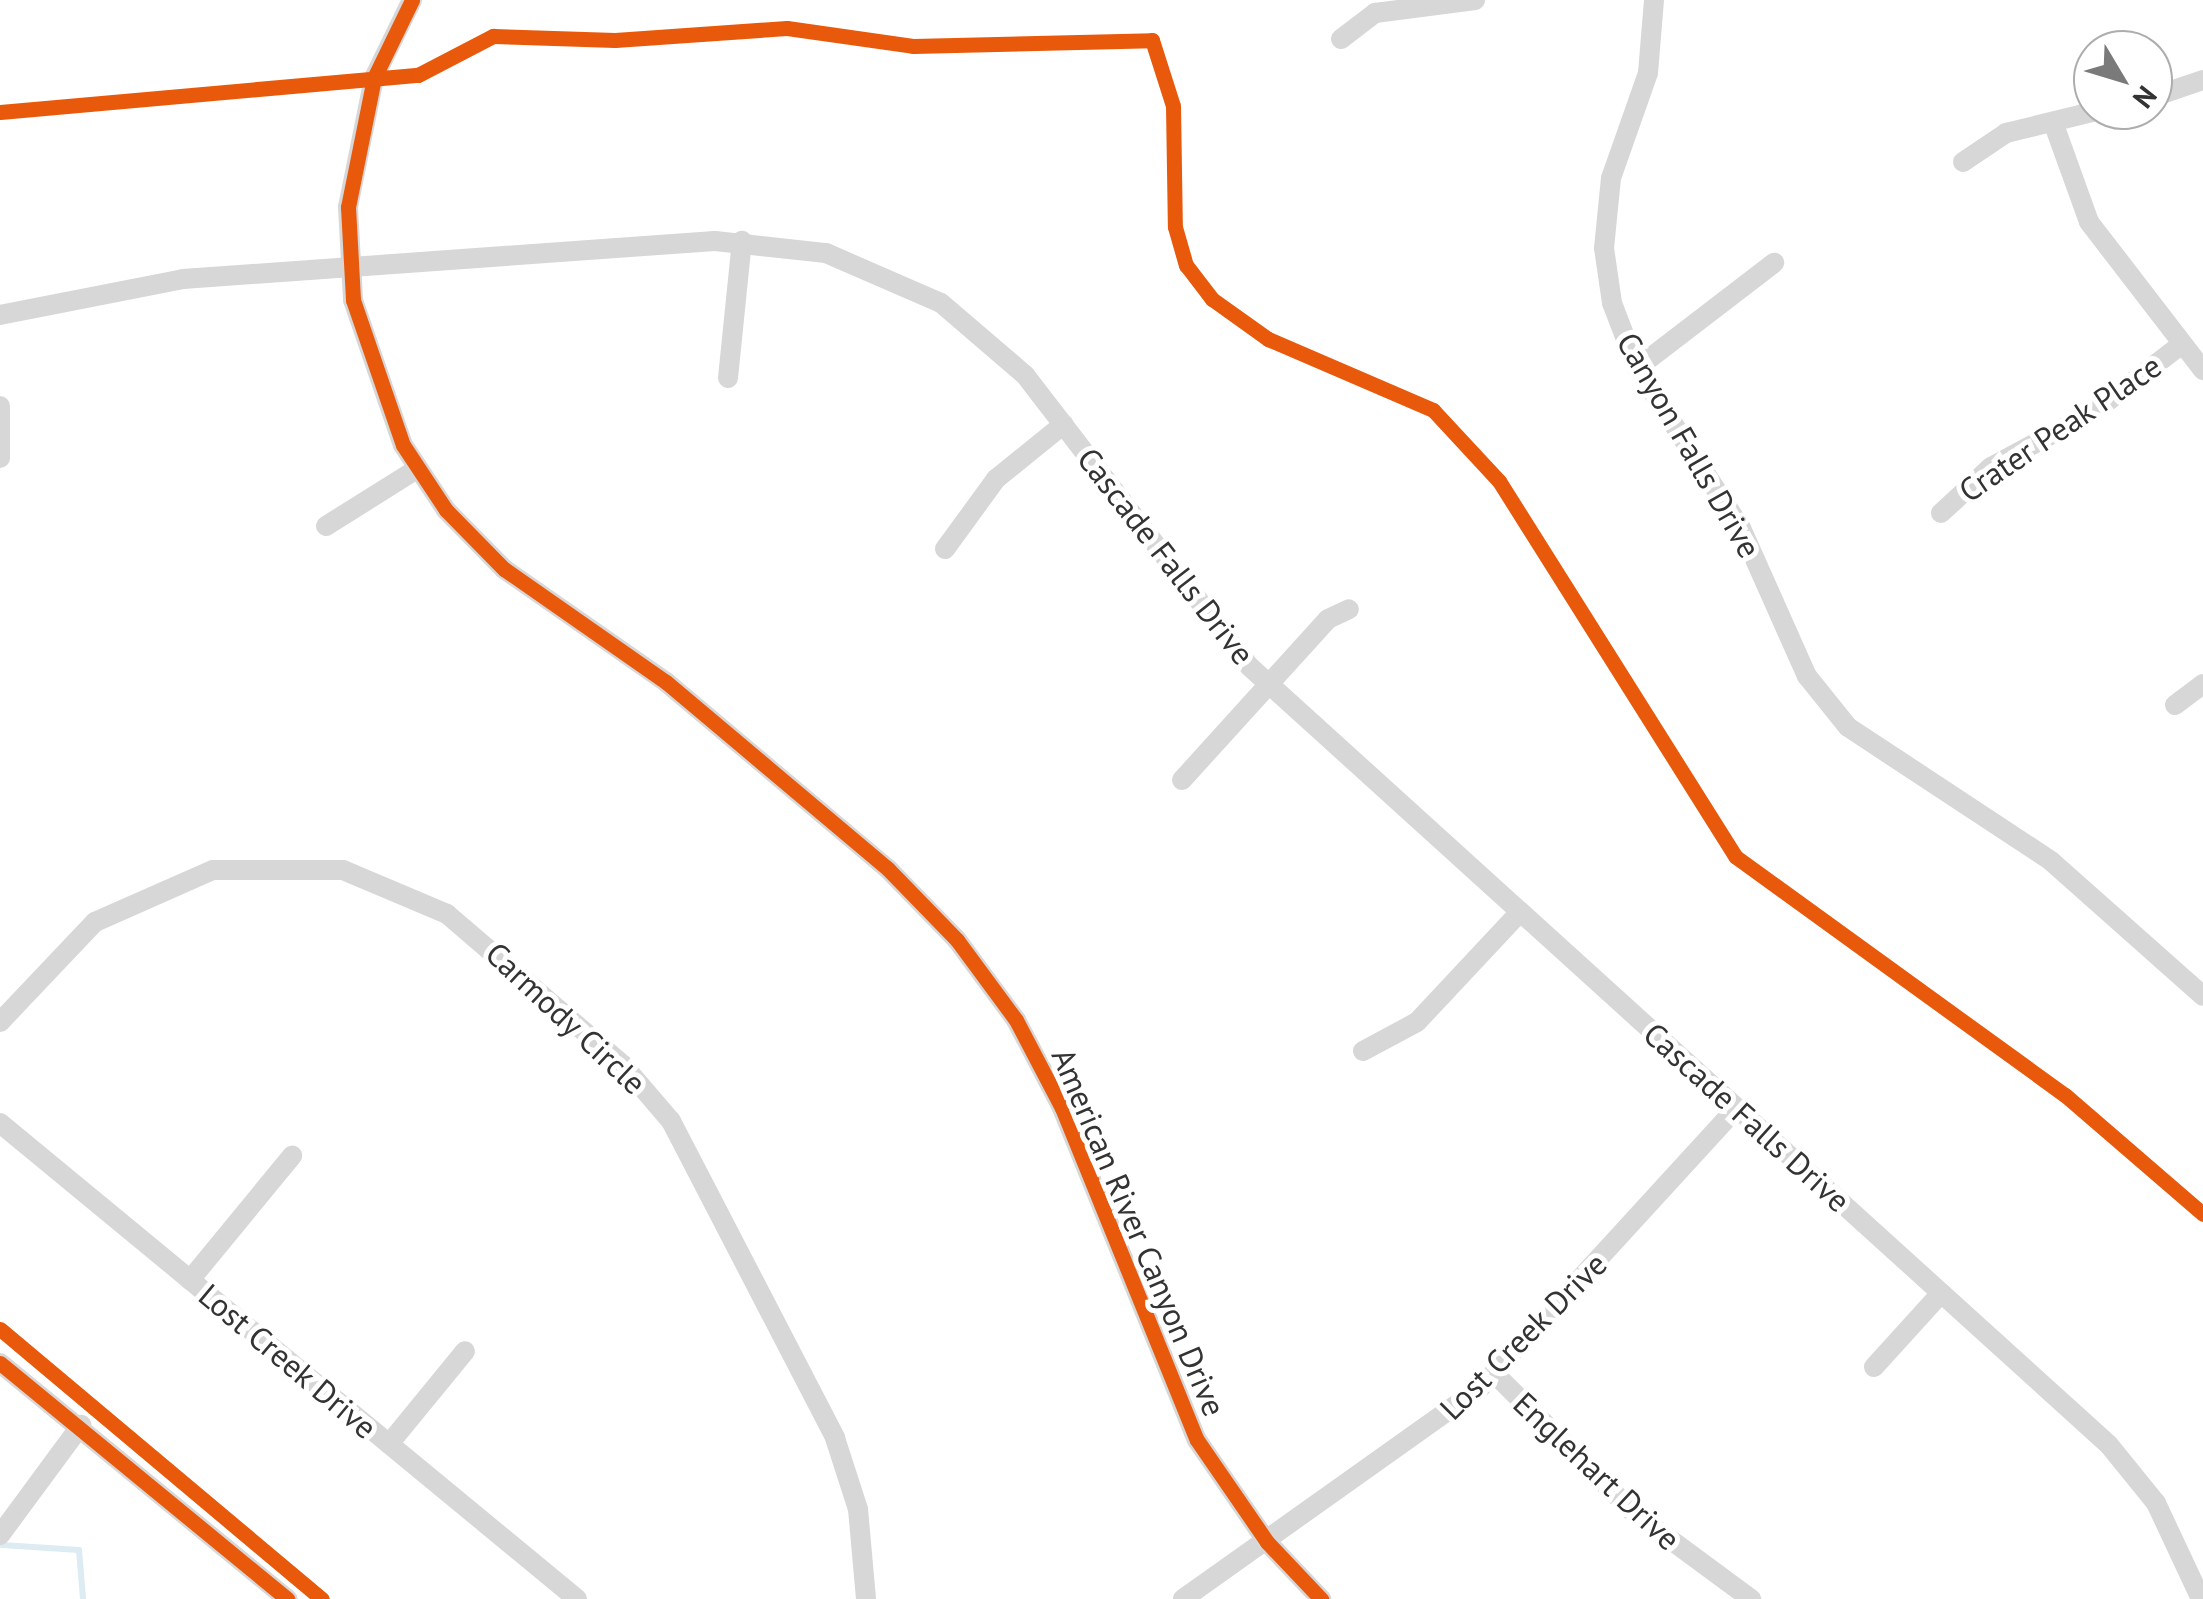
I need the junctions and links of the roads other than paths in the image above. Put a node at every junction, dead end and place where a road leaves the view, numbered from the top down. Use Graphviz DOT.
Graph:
graph roads {
  1 [pos="412,0"];
  2 [pos="1476,0"];
  3 [pos="1654,0"];
  4 [pos="1341,39"];
  5 [pos="2203,80"];
  6 [pos="2173,90"];
  7 [pos="2073,117"];
  8 [pos="2053,122"];
  9 [pos="1963,162"];
  10 [pos="742,241"];
  11 [pos="1774,263"];
  12 [pos="349,267"];
  13 [pos="0,314"];
  14 [pos="2182,344"];
  15 [pos="1637,368"];
  16 [pos="2203,370"];
  17 [pos="728,378"];
  18 [pos="0,406"];
  19 [pos="1064,424"];
  20 [pos="0,458"];
  21 [pos="416,469"];
  22 [pos="1942,513"];
  23 [pos="326,526"];
  24 [pos="945,549"];
  25 [pos="1349,609"];
  26 [pos="1269,684"];
  27 [pos="2203,684"];
  28 [pos="2175,705"];
  29 [pos="1182,780"];
  30 [pos="1520,912"];
  31 [pos="2203,996"];
  32 [pos="0,1022"];
  33 [pos="1364,1051"];
  34 [pos="1737,1108"];
  35 [pos="0,1123"];
  36 [pos="292,1156"];
  37 [pos="190,1280"];
  38 [pos="1941,1293"];
  39 [pos="465,1351"];
  40 [pos="0,1362"];
  41 [pos="1874,1368"];
  42 [pos="1494,1374"];
  43 [pos="81,1426"];
  44 [pos="388,1444"];
  45 [pos="0,1534"];
  46 [pos="1267,1542"];
  47 [pos="287,1599"];
  48 [pos="577,1599"];
  49 [pos="866,1599"];
  50 [pos="1183,1599"];
  51 [pos="1320,1599"];
  52 [pos="1751,1599"];
  53 [pos="2200,1599"];
  1 -- 12 [label="street, American River Canyon Drive"];
  2 -- 4 [label="street"];
  3 -- 15 [label="street, Canyon Falls Drive"];
  5 -- 6 [label="street"];
  7 -- 8 [label="street"];
  8 -- 9 [label="street"];
  8 -- 14 [label="street"];
  10 -- 12 [label="street, Cascade Falls Drive"];
  10 -- 17 [label="street"];
  10 -- 19 [label="street, Cascade Falls Drive"];
  11 -- 15 [label="street"];
  12 -- 13 [label="street, Cascade Falls Drive"];
  12 -- 21 [label="street, American River Canyon Drive"];
  14 -- 16 [label="street"];
  14 -- 22 [label="street, Crater Peak Place"];
  15 -- 31 [label="street, Canyon Falls Drive"];
  18 -- 20 [label="street"];
  19 -- 24 [label="street"];
  19 -- 26 [label="street, Cascade Falls Drive"];
  21 -- 23 [label="street"];
  21 -- 46 [label="street, American River Canyon Drive"];
  25 -- 26 [label="street"];
  26 -- 29 [label="street"];
  26 -- 30 [label="street, Cascade Falls Drive"];
  27 -- 28 [label="street"];
  30 -- 33 [label="street"];
  30 -- 34 [label="street, Cascade Falls Drive"];
  32 -- 49 [label="street, Carmody Circle"];
  34 -- 38 [label="street, Cascade Falls Drive"];
  34 -- 42 [label="street, Lost Creek Drive"];
  35 -- 37 [label="street, Lost Creek Drive"];
  36 -- 37 [label="street"];
  37 -- 44 [label="street, Lost Creek Drive"];
  38 -- 41 [label="street"];
  38 -- 53 [label="street, Cascade Falls Drive"];
  39 -- 44 [label="street"];
  40 -- 43 [label="street"];
  42 -- 46 [label="street, Lost Creek Drive"];
  42 -- 52 [label="street, Englehart Drive"];
  43 -- 45 [label="street"];
  43 -- 47 [label="street"];
  44 -- 48 [label="street, Lost Creek Drive"];
  46 -- 50 [label="street, Lost Creek Drive"];
  46 -- 51 [label="street, American River Canyon Drive"];
}
